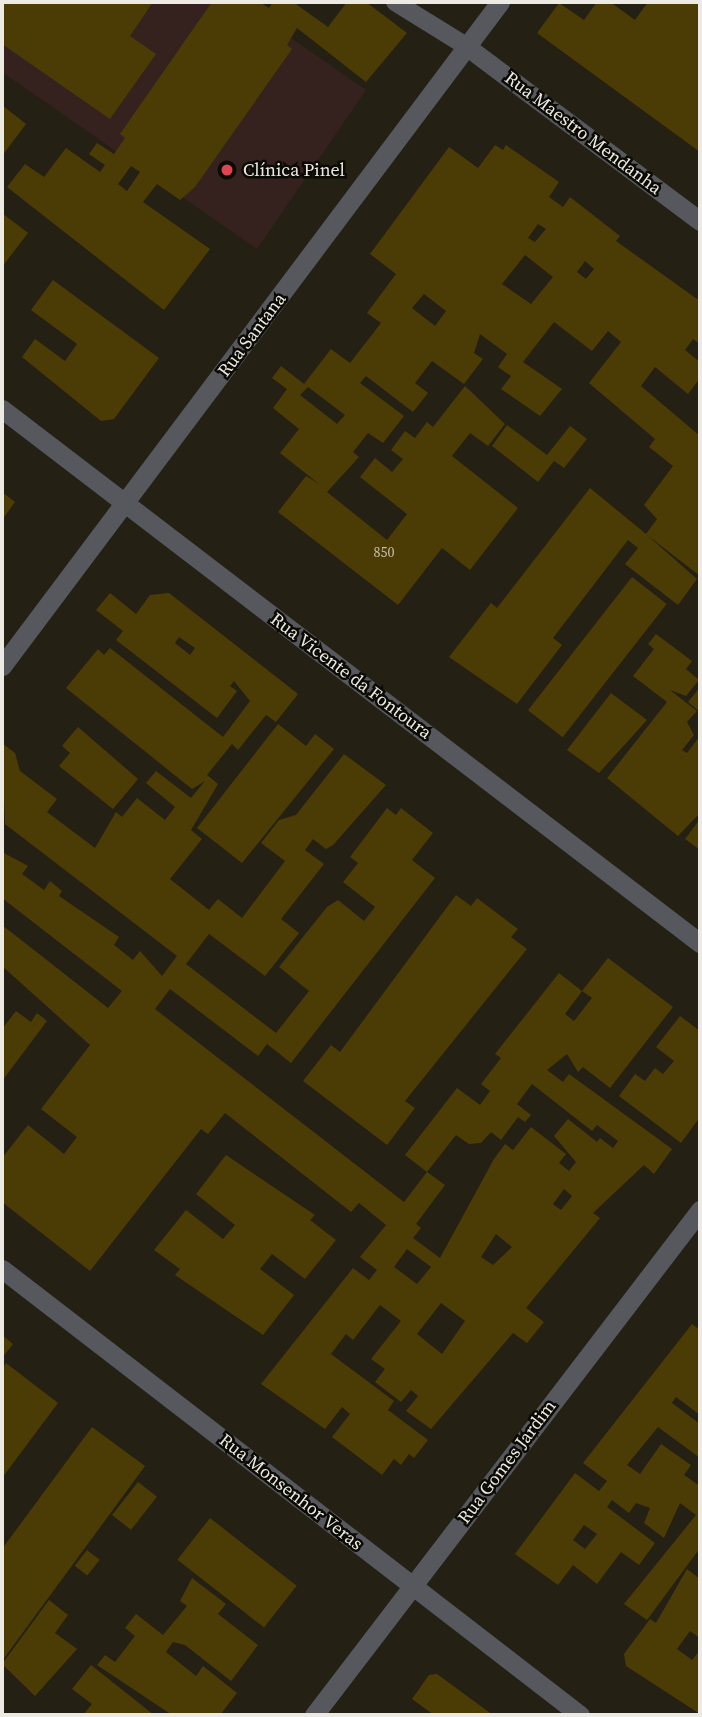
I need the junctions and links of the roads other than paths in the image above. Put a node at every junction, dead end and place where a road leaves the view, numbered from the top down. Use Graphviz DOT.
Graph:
graph roads {
  1 [pos="395,2"];
  2 [pos="500,2"];
  3 [pos="466,46"];
  4 [pos="700,221"];
  5 [pos="2,409"];
  6 [pos="126,503"];
  7 [pos="2,666"];
  8 [pos="700,943"];
  9 [pos="700,1210"];
  10 [pos="2,1269"];
  11 [pos="412,1586"];
  12 [pos="314,1715"];
  13 [pos="580,1715"];
  1 -- 3 [label="lane"];
  2 -- 3 [label="street, Rua Santana"];
  3 -- 4 [label="street, Rua Maestro Mendanha"];
  3 -- 6 [label="street, Rua Santana"];
  5 -- 6 [label="street, Rua Vicente da Fontoura"];
  6 -- 7 [label="street, Rua Santana"];
  6 -- 8 [label="street, Rua Vicente da Fontoura"];
  9 -- 11 [label="street, Rua Gomes Jardim"];
  10 -- 11 [label="street, Rua Monsenhor Veras"];
  11 -- 12 [label="street, Rua Gomes Jardim"];
  11 -- 13 [label="street, Rua Monsenhor Veras"];
}
